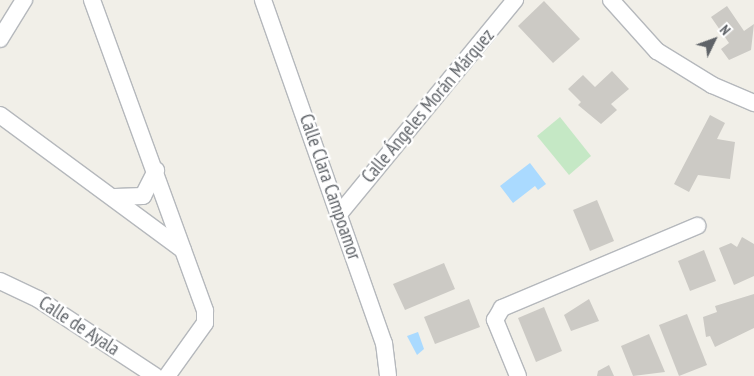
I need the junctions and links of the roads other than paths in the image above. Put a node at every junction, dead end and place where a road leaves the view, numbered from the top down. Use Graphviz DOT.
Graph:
graph roads {
  1 [pos="24,0"];
  2 [pos="92,0"];
  3 [pos="264,0"];
  4 [pos="515,0"];
  5 [pos="611,0"];
  6 [pos="0,38"];
  7 [pos="754,104"];
  8 [pos="0,115"];
  9 [pos="156,170"];
  10 [pos="115,197"];
  11 [pos="340,213"];
  12 [pos="697,226"];
  13 [pos="183,250"];
  14 [pos="0,281"];
  15 [pos="155,376"];
  16 [pos="166,376"];
  17 [pos="388,376"];
  18 [pos="518,376"];
  1 -- 6 [label="street"];
  2 -- 9 [label="street"];
  3 -- 11 [label="street, Calle Clara Campoamor"];
  4 -- 11 [label="street, Calle Ángeles Morán Márquez"];
  5 -- 7 [label="street"];
  8 -- 10 [label="street"];
  9 -- 10 [label="street"];
  9 -- 13 [label="street"];
  10 -- 13 [label="street"];
  11 -- 17 [label="street, Calle Clara Campoamor"];
  12 -- 18 [label="street"];
  13 -- 16 [label="street"];
  14 -- 15 [label="street, Calle de Ayala"];
}
